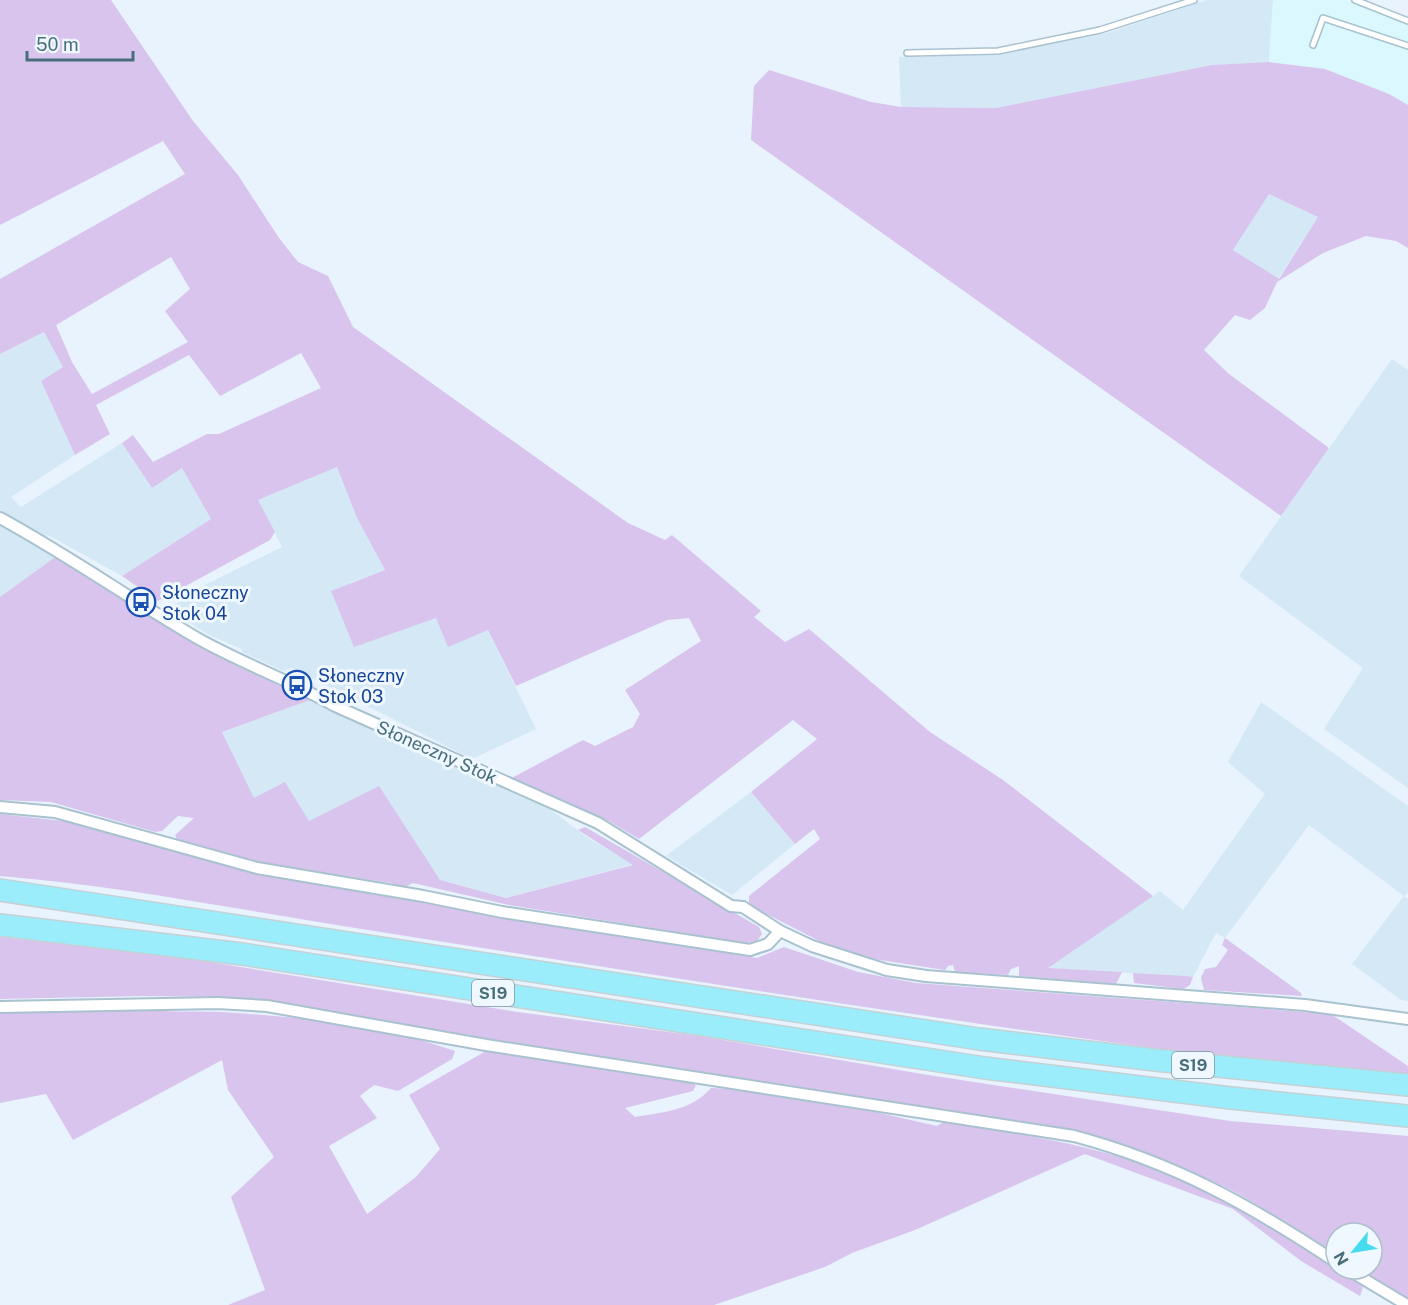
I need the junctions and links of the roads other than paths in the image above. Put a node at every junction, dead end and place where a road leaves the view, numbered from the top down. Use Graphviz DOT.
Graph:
graph roads {
  1 [pos="1194,0"];
  2 [pos="1355,0"];
  3 [pos="1408,21"];
  4 [pos="1313,45"];
  5 [pos="1408,46"];
  6 [pos="907,53"];
  7 [pos="0,518"];
  8 [pos="0,807"];
  9 [pos="0,890"];
  10 [pos="0,925"];
  11 [pos="780,931"];
  12 [pos="0,1007"];
  13 [pos="1408,1019"];
  14 [pos="1408,1085"];
  15 [pos="1408,1116"];
  16 [pos="1324,1254"];
  17 [pos="1367,1281"];
  18 [pos="1407,1305"];
  1 -- 6 [label="lane"];
  2 -- 3 [label="lane"];
  4 -- 5 [label="lane"];
  7 -- 11 [label="street, Słoneczny Stok"];
  8 -- 11 [label="street"];
  9 -- 14 [label="highway, S19"];
  10 -- 15 [label="highway, S19"];
  11 -- 13 [label="street, Słoneczny Stok"];
  12 -- 16 [label="street"];
  17 -- 18 [label="street"];
}
